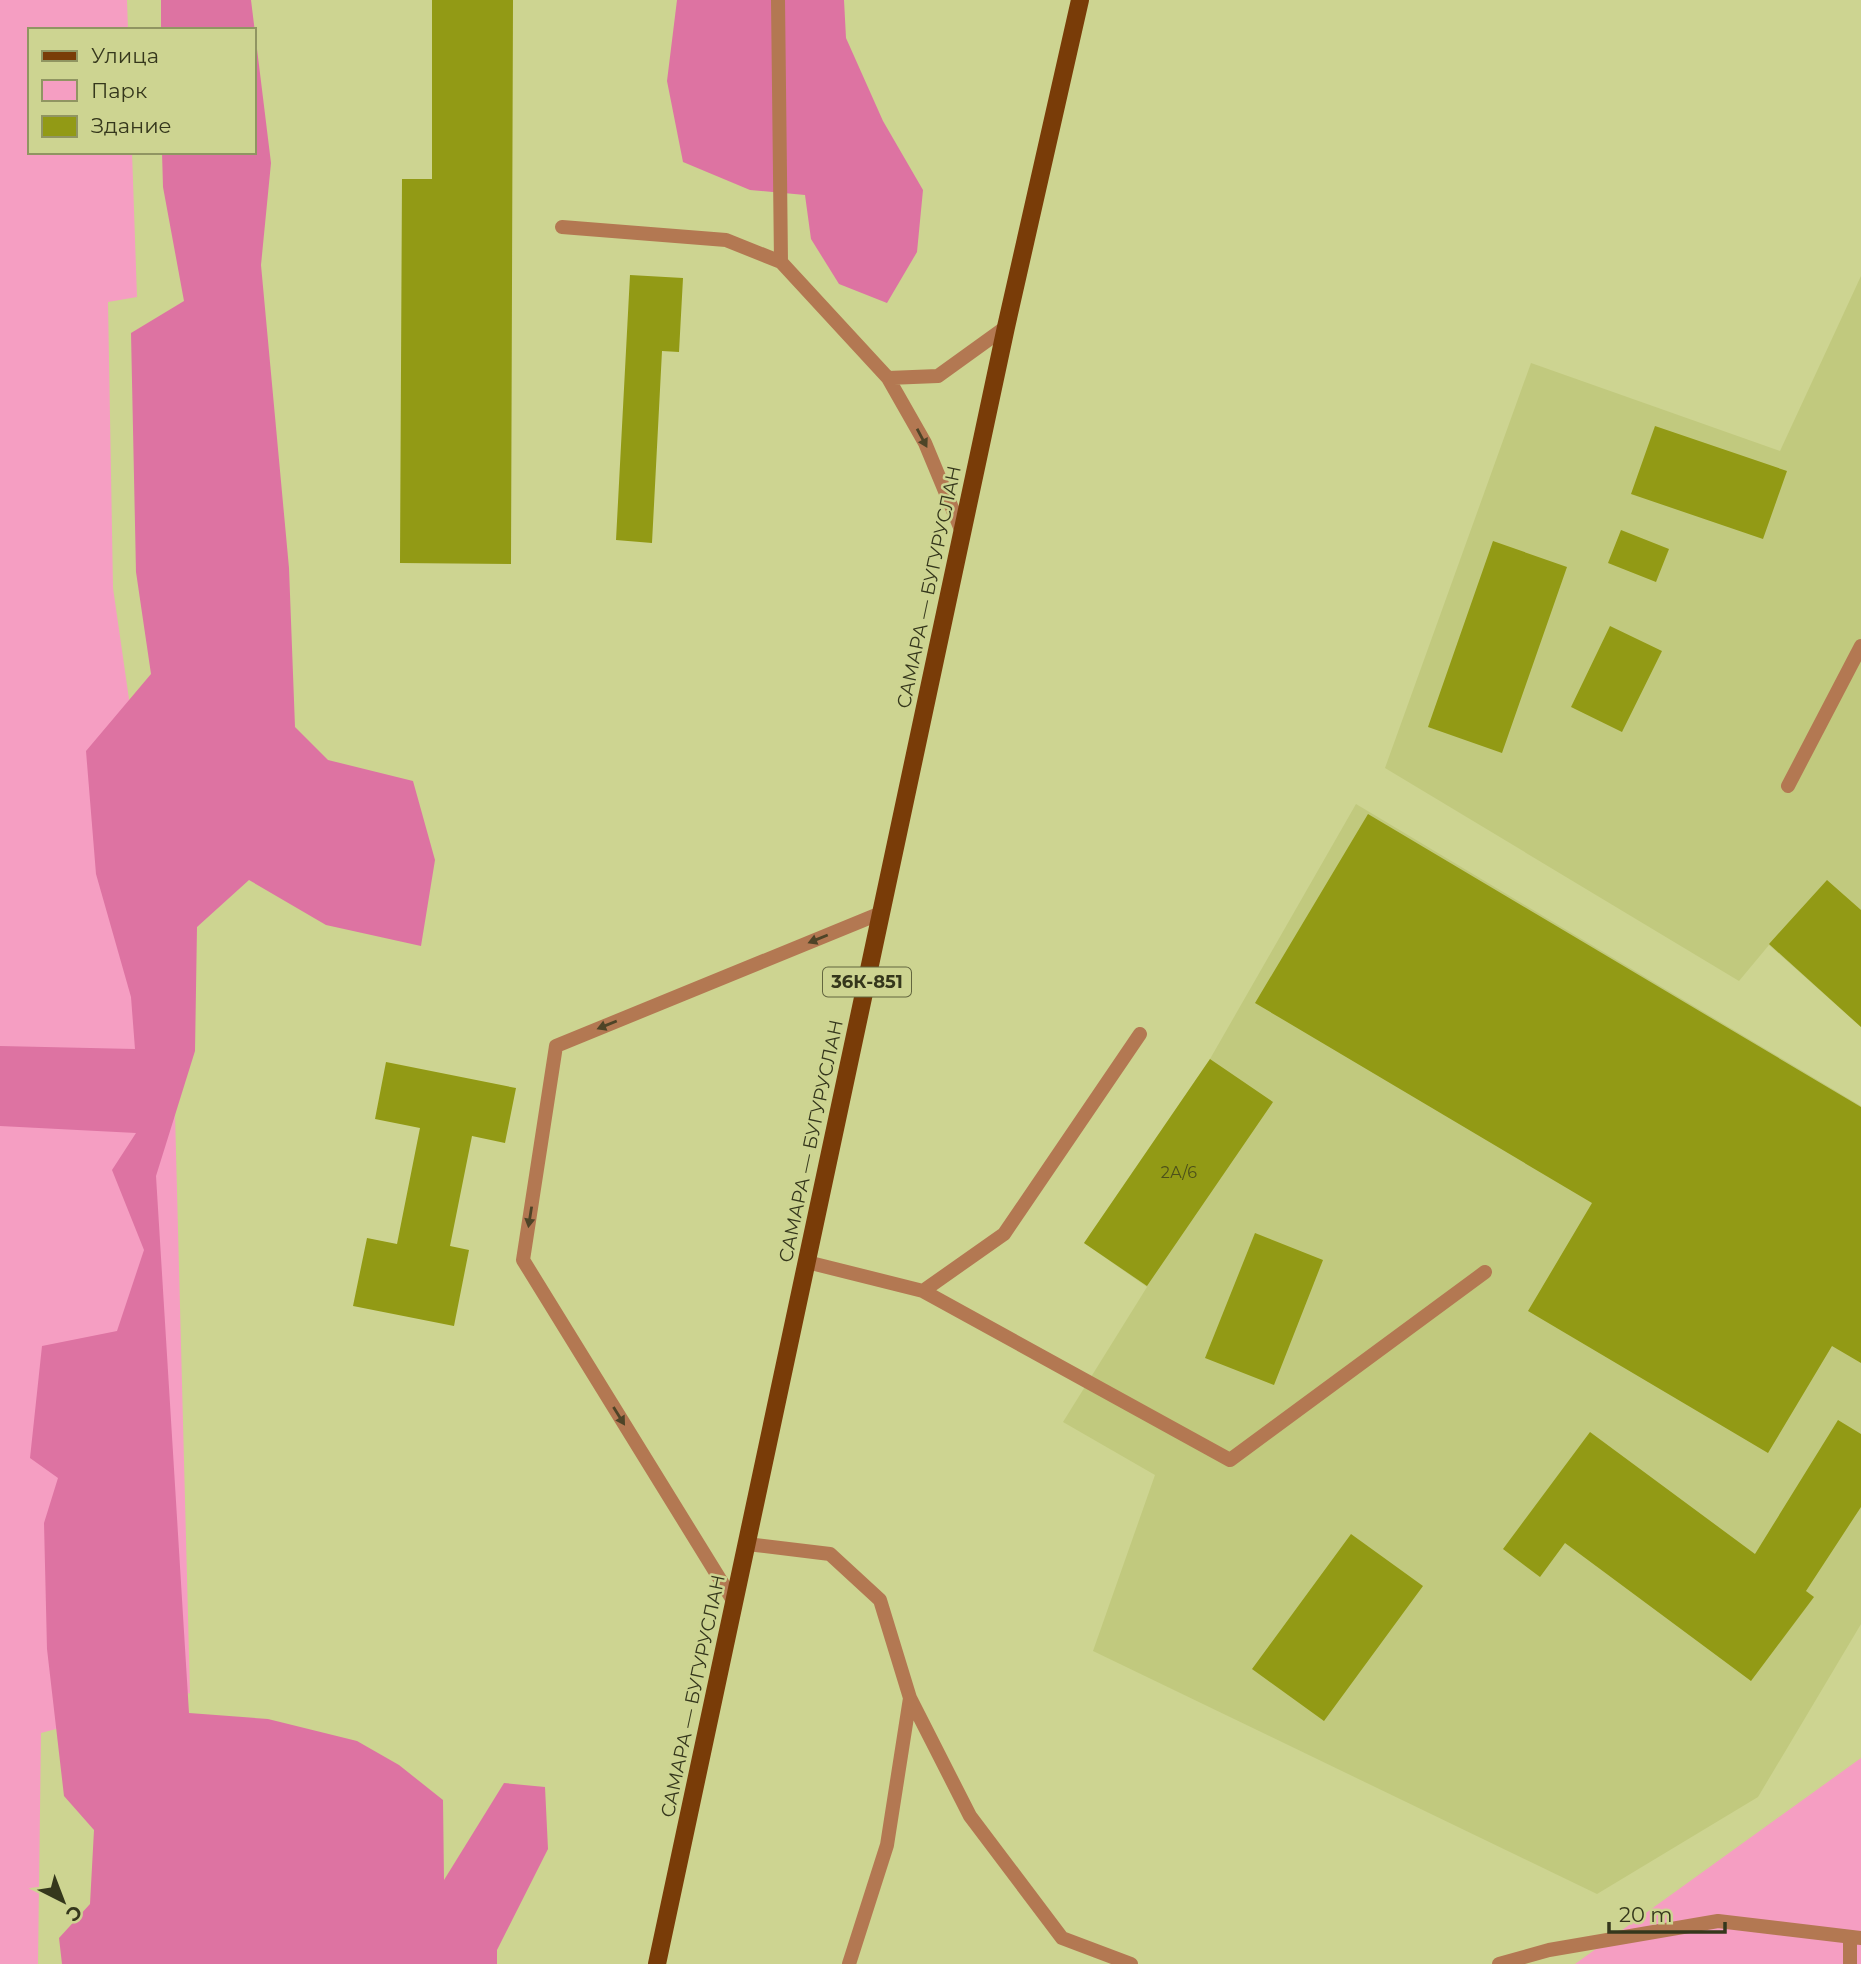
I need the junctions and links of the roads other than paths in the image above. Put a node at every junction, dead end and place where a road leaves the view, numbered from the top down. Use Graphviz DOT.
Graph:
graph roads {
  1 [pos="778,0"];
  2 [pos="1080,0"];
  3 [pos="562,227"];
  4 [pos="781,262"];
  5 [pos="1006,327"];
  6 [pos="888,378"];
  7 [pos="962,532"];
  8 [pos="1861,646"];
  9 [pos="1788,786"];
  10 [pos="881,913"];
  11 [pos="1140,1034"];
  12 [pos="807,1262"];
  13 [pos="1485,1272"];
  14 [pos="923,1291"];
  15 [pos="747,1544"];
  16 [pos="734,1602"];
  17 [pos="910,1698"];
  18 [pos="1856,1937"];
  19 [pos="657,1964"];
  20 [pos="849,1964"];
  21 [pos="1130,1964"];
  22 [pos="1499,1964"];
  23 [pos="1850,1964"];
  1 -- 4 [label="lane"];
  2 -- 5 [label="main road, САМАРА — БУГУРУСЛАН / 36К-851"];
  3 -- 4 [label="lane"];
  4 -- 6 [label="lane"];
  5 -- 6 [label="lane"];
  5 -- 7 [label="main road, САМАРА — БУГУРУСЛАН / 36К-851"];
  6 -- 7 [label="lane, one-way"];
  7 -- 10 [label="main road, САМАРА — БУГУРУСЛАН / 36К-851"];
  8 -- 9 [label="lane"];
  10 -- 12 [label="main road, САМАРА — БУГУРУСЛАН / 36К-851"];
  10 -- 16 [label="lane, one-way"];
  11 -- 14 [label="lane"];
  12 -- 14 [label="lane"];
  12 -- 15 [label="main road, САМАРА — БУГУРУСЛАН / 36К-851"];
  13 -- 14 [label="lane"];
  15 -- 16 [label="main road, САМАРА — БУГУРУСЛАН / 36К-851"];
  15 -- 17 [label="lane"];
  16 -- 19 [label="main road, САМАРА — БУГУРУСЛАН / 36К-851"];
  17 -- 20 [label="lane"];
  17 -- 21 [label="lane"];
  18 -- 22 [label="lane"];
  18 -- 23 [label="lane"];
}
